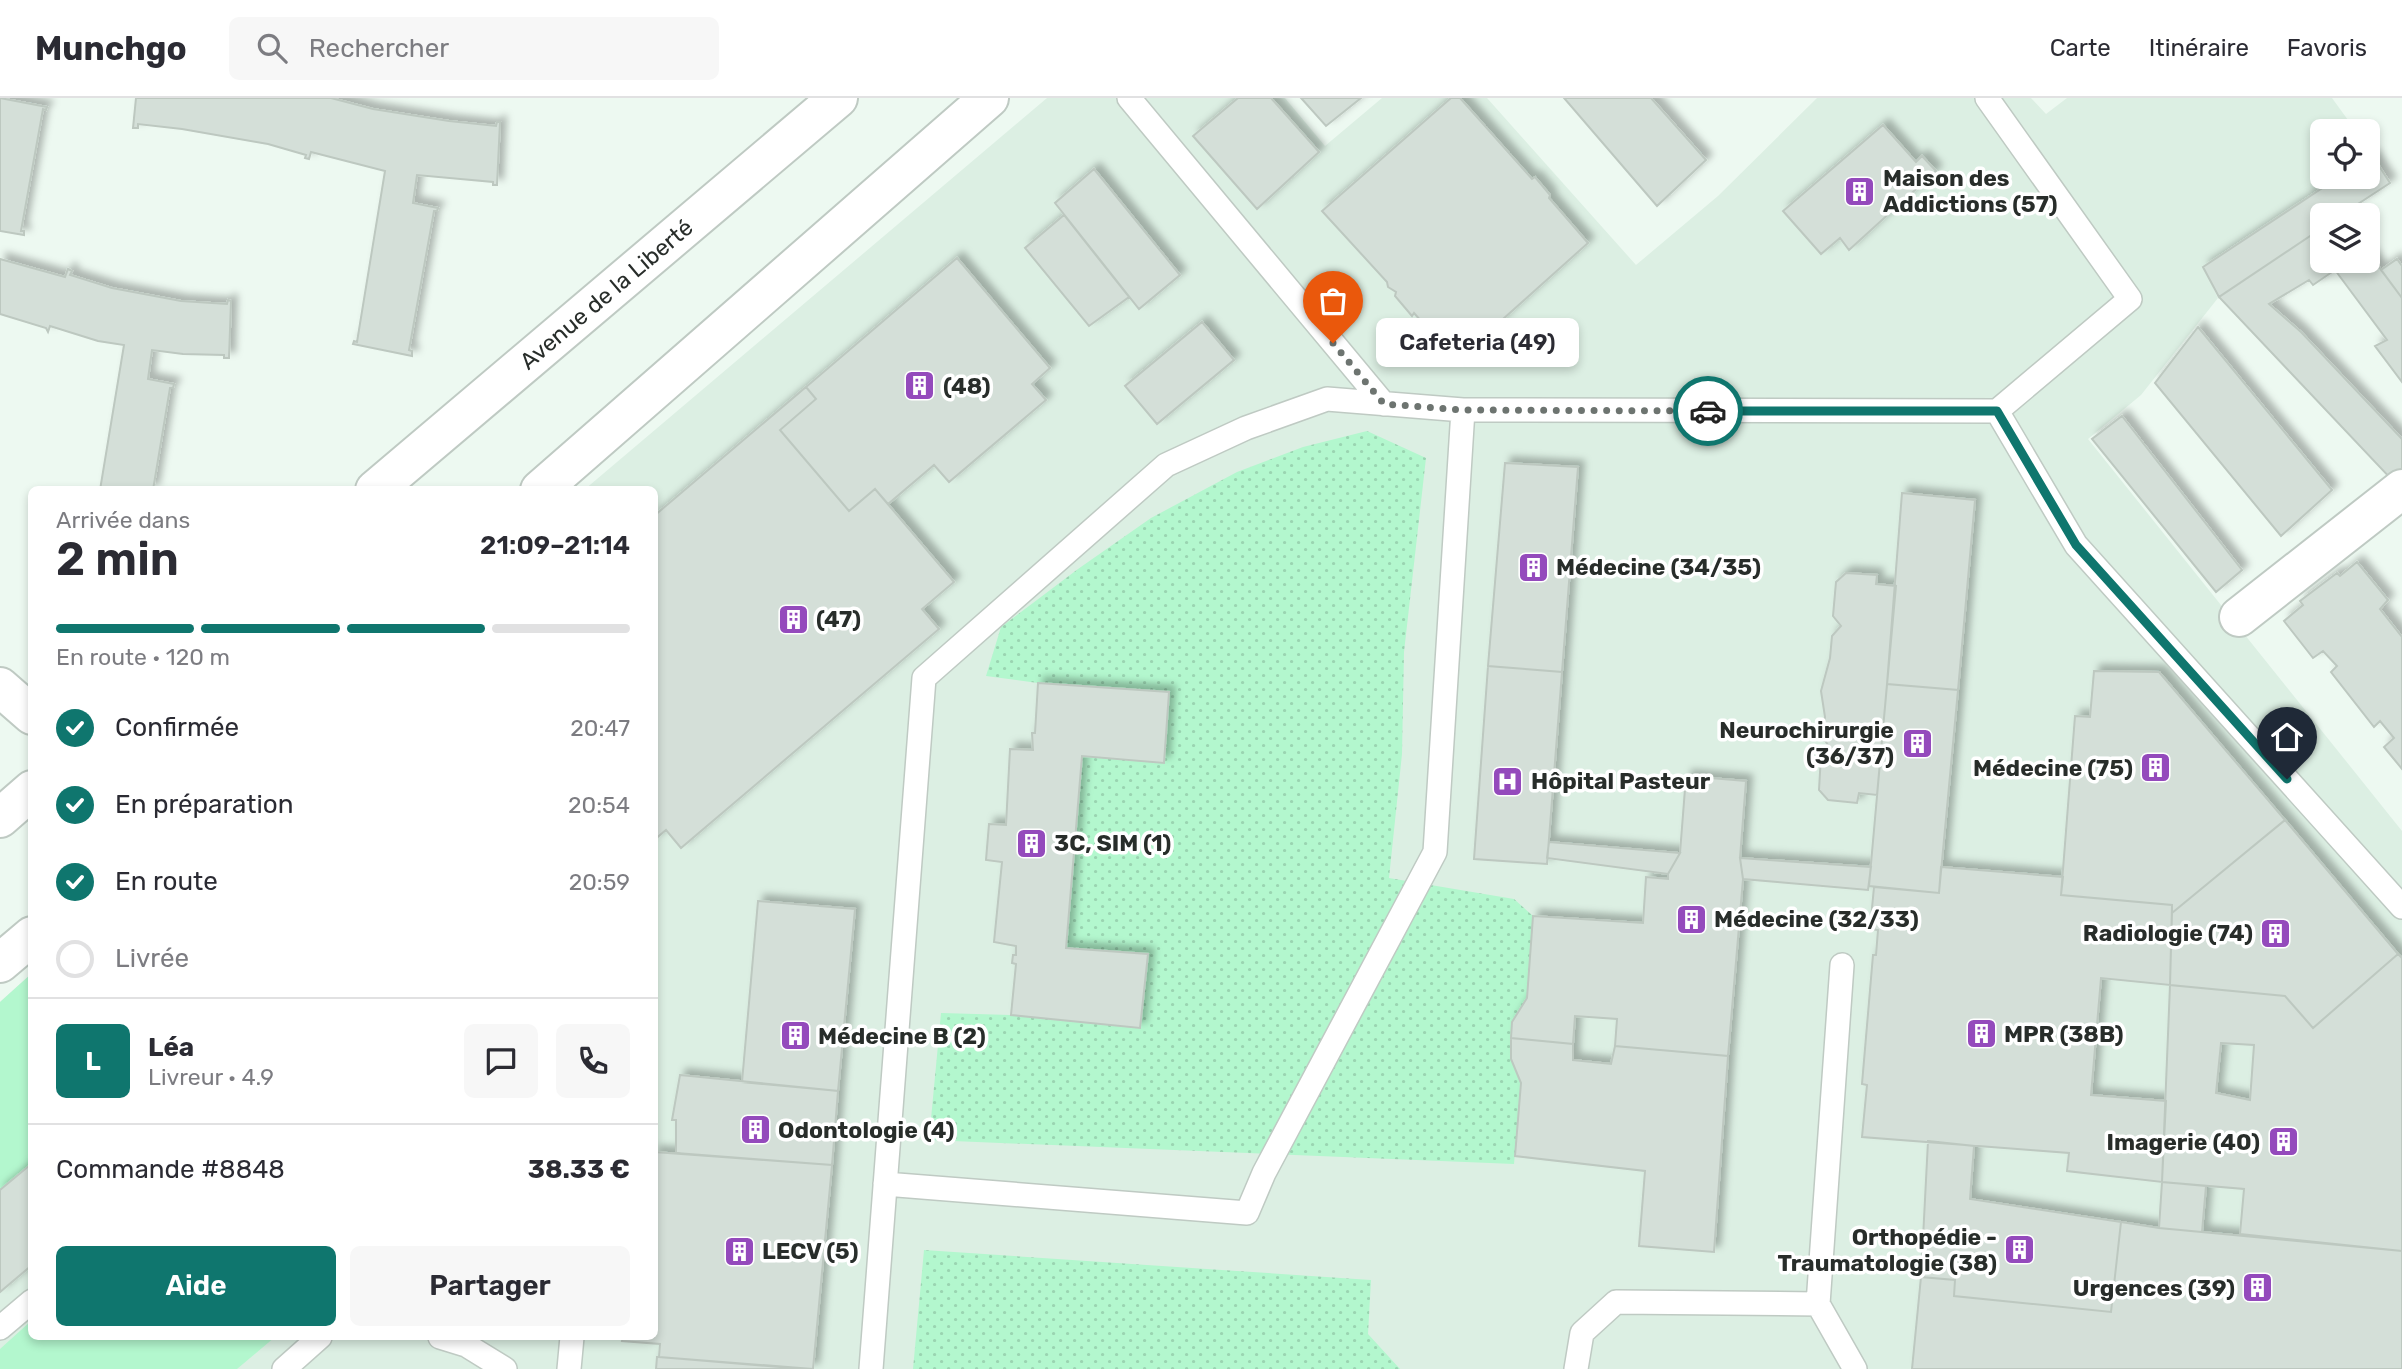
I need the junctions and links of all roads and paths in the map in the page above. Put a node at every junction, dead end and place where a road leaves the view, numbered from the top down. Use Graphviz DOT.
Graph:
graph roads {
  1 [pos="838,98"];
  2 [pos="989,98"];
  3 [pos="1129,98"];
  4 [pos="1987,98"];
  5 [pos="1384,404"];
  6 [pos="1463,410"];
  7 [pos="1997,411"];
  8 [pos="380,486"];
  9 [pos="545,486"];
  10 [pos="2402,489"];
  11 [pos="2239,617"];
  12 [pos="0,687"];
  13 [pos="28,712"];
  14 [pos="28,794"];
  15 [pos="0,818"];
  16 [pos="2402,907"];
  17 [pos="28,939"];
  18 [pos="0,963"];
  19 [pos="1842,965"];
  20 [pos="885,1184"];
  21 [pos="28,1304"];
  22 [pos="1818,1304"];
  23 [pos="0,1328"];
  24 [pos="317,1340"];
  25 [pos="450,1340"];
  26 [pos="572,1340"];
  27 [pos="284,1369"];
  28 [pos="505,1369"];
  29 [pos="569,1369"];
  30 [pos="871,1369"];
  31 [pos="1576,1369"];
  32 [pos="1854,1369"];
  1 -- 8 [label="main road, Avenue de la Liberté"];
  2 -- 9 [label="main road"];
  3 -- 5 [label="lane"];
  4 -- 7 [label="lane"];
  5 -- 6 [label="lane"];
  5 -- 20 [label="lane"];
  6 -- 7 [label="lane"];
  6 -- 20 [label="lane"];
  7 -- 16 [label="lane"];
  10 -- 11 [label="main road"];
  12 -- 13 [label="main road"];
  14 -- 15 [label="main road"];
  17 -- 18 [label="main road"];
  19 -- 22 [label="lane"];
  20 -- 30 [label="lane"];
  21 -- 23 [label="lane"];
  22 -- 31 [label="lane"];
  22 -- 32 [label="lane"];
  24 -- 27 [label="lane"];
  25 -- 28 [label="lane"];
  26 -- 29 [label="lane"];
}
